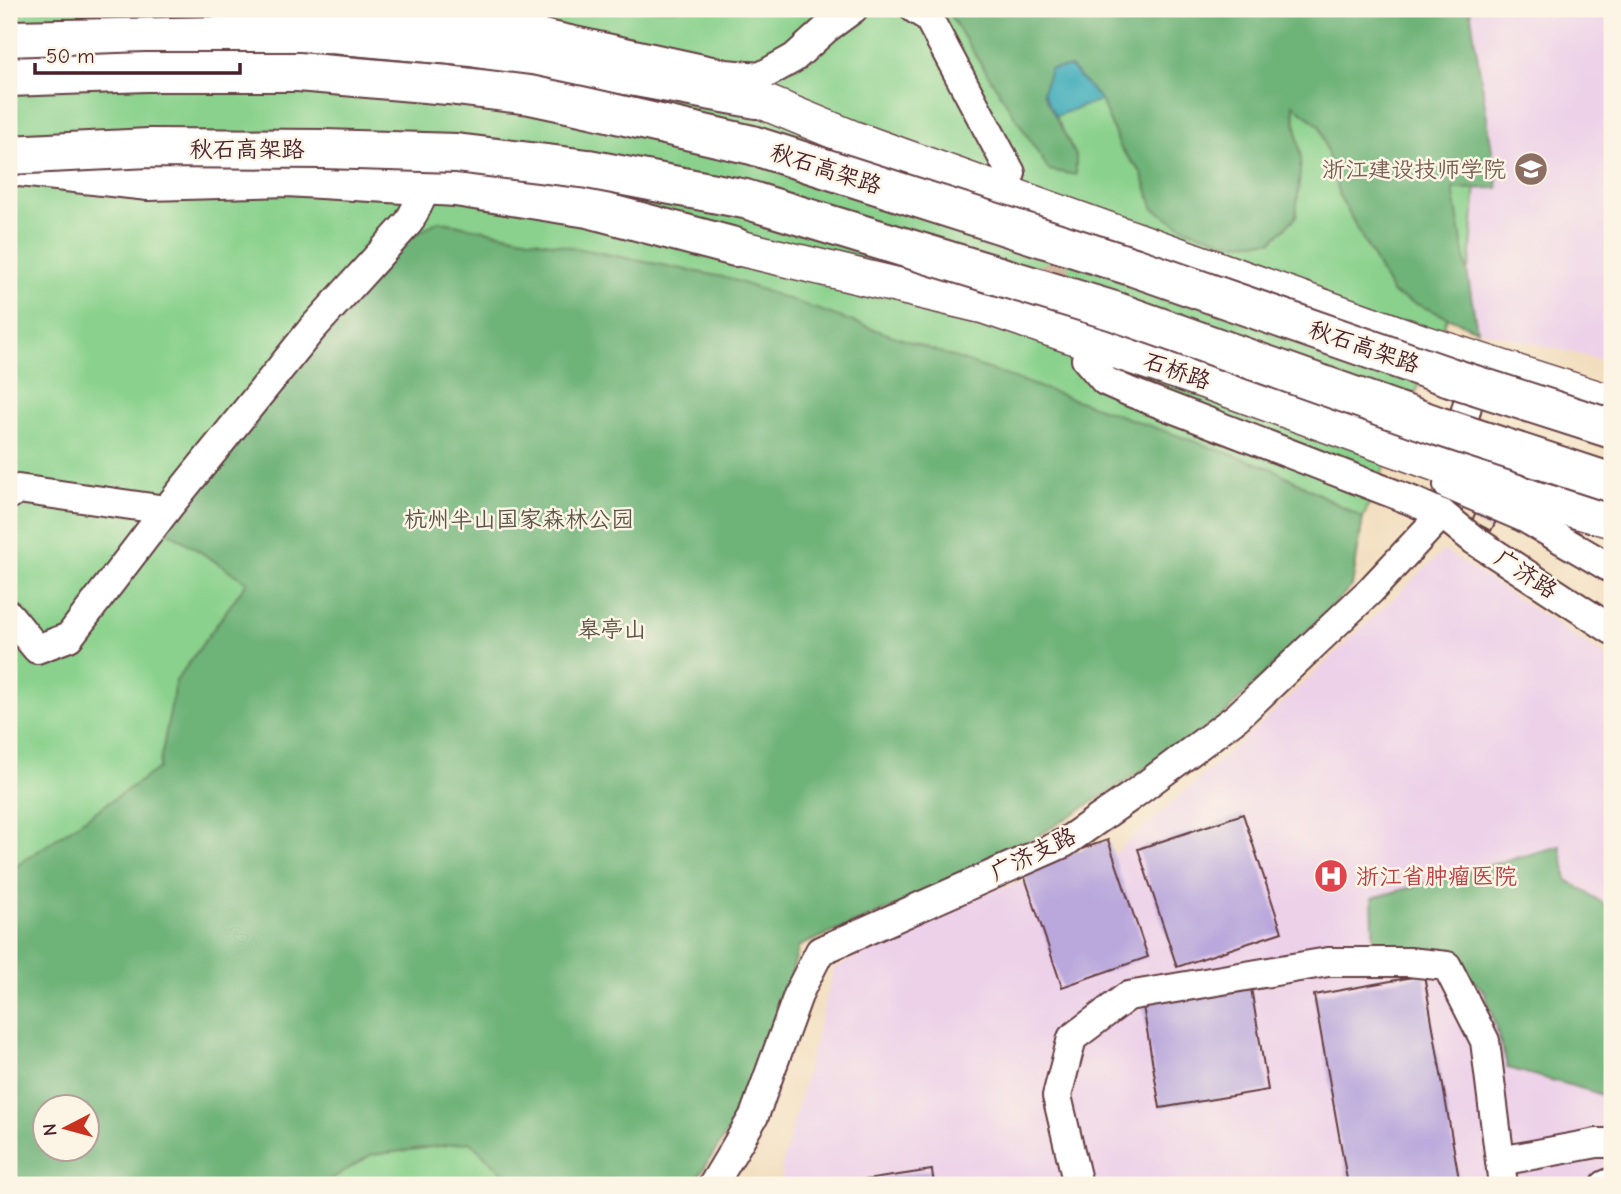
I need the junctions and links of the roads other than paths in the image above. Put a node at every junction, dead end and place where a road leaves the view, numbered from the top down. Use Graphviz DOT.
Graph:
graph roads {
  1 [pos="283,9"];
  2 [pos="853,9"];
  3 [pos="915,9"];
  4 [pos="9,40"];
  5 [pos="9,78"];
  6 [pos="757,99"];
  7 [pos="9,155"];
  8 [pos="9,166"];
  9 [pos="1011,173"];
  10 [pos="429,185"];
  11 [pos="735,247"];
  12 [pos="1086,359"];
  13 [pos="1478,361"];
  14 [pos="1612,403"];
  15 [pos="1612,429"];
  16 [pos="1450,477"];
  17 [pos="1612,483"];
  18 [pos="9,495"];
  19 [pos="166,510"];
  20 [pos="1442,514"];
  21 [pos="1612,520"];
  22 [pos="1612,569"];
  23 [pos="9,615"];
  24 [pos="1612,630"];
  25 [pos="1612,1143"];
  26 [pos="1502,1173"];
  27 [pos="720,1181"];
  28 [pos="1612,1182"];
  29 [pos="1078,1185"];
  30 [pos="1605,1185"];
  1 -- 2 [label="street"];
  3 -- 9 [label="street"];
  4 -- 6 [label="highway"];
  5 -- 15 [label="highway, 秋石高架路, bridge"];
  6 -- 13 [label="main road"];
  7 -- 17 [label="highway, 秋石高架路, bridge"];
  8 -- 10 [label="highway"];
  10 -- 11 [label="highway"];
  10 -- 19 [label="street"];
  11 -- 16 [label="main road, 石桥路"];
  12 -- 20 [label="street, 广济路"];
  13 -- 14 [label="main road"];
  13 -- 16 [label="street"];
  16 -- 20 [label="street"];
  16 -- 21 [label="main road, 石桥路"];
  16 -- 22 [label="street"];
  18 -- 19 [label="street"];
  19 -- 23 [label="street"];
  20 -- 24 [label="street, 广济路"];
  20 -- 27 [label="street, 广济支路"];
  25 -- 26 [label="street"];
  26 -- 29 [label="street"];
  28 -- 30 [label="street"];
}
